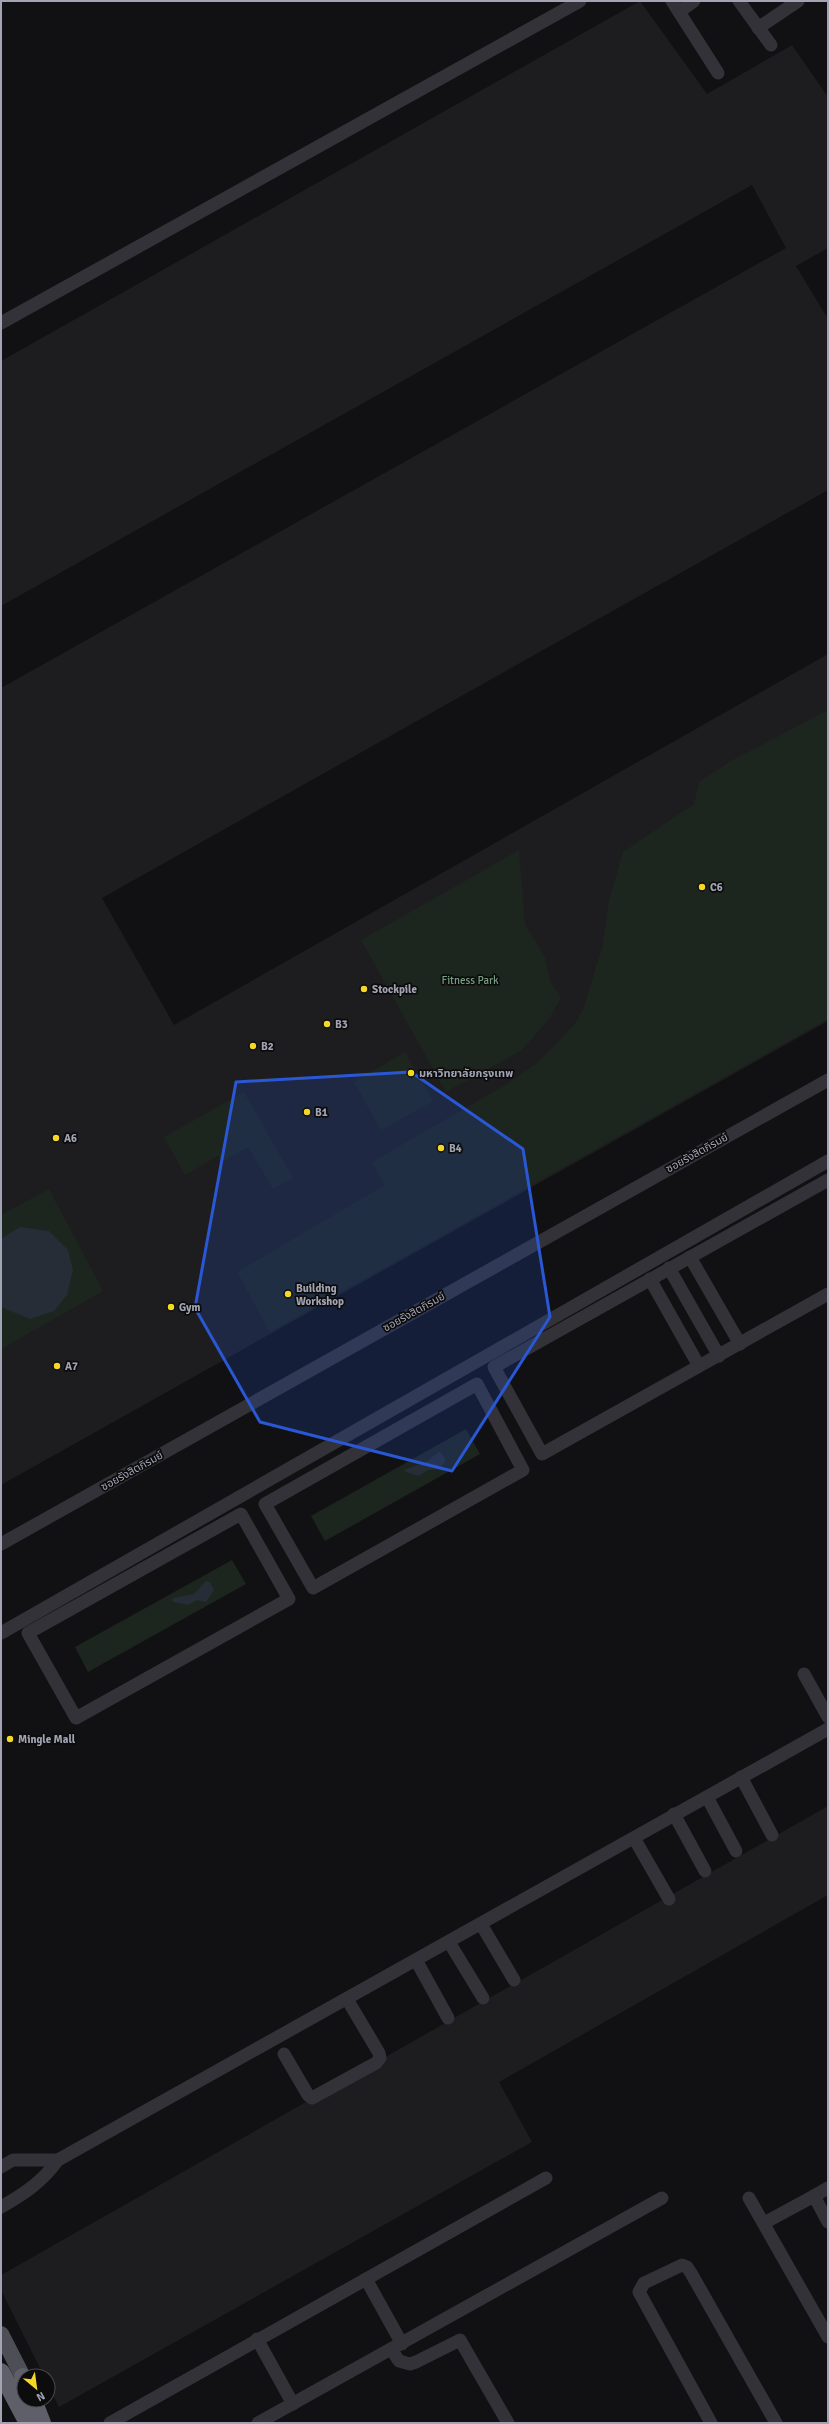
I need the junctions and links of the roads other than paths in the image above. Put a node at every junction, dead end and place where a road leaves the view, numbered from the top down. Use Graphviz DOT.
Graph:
graph roads {
  1 [pos="580,1"];
  2 [pos="694,1"];
  3 [pos="739,1"];
  4 [pos="798,1"];
  5 [pos="675,6"];
  6 [pos="758,28"];
  7 [pos="771,46"];
  8 [pos="718,73"];
  9 [pos="1,323"];
  10 [pos="828,1080"];
  11 [pos="828,1161"];
  12 [pos="828,1180"];
  13 [pos="690,1257"];
  14 [pos="669,1268"];
  15 [pos="650,1279"];
  16 [pos="617,1280"];
  17 [pos="625,1293"];
  18 [pos="828,1294"];
  19 [pos="740,1344"];
  20 [pos="718,1356"];
  21 [pos="700,1366"];
  22 [pos="359,1427"];
  23 [pos="368,1445"];
  24 [pos="1,1544"];
  25 [pos="127,1559"];
  26 [pos="135,1573"];
  27 [pos="1,1633"];
  28 [pos="804,1674"];
  29 [pos="828,1717"];
  30 [pos="828,1729"];
  31 [pos="741,1777"];
  32 [pos="707,1797"];
  33 [pos="674,1814"];
  34 [pos="772,1835"];
  35 [pos="634,1838"];
  36 [pos="736,1851"];
  37 [pos="705,1871"];
  38 [pos="669,1899"];
  39 [pos="481,1924"];
  40 [pos="449,1942"];
  41 [pos="416,1960"];
  42 [pos="514,1980"];
  43 [pos="483,1998"];
  44 [pos="347,1999"];
  45 [pos="448,2018"];
  46 [pos="284,2054"];
  47 [pos="58,2160"];
  48 [pos="1,2167"];
  49 [pos="546,2178"];
  50 [pos="828,2188"];
  51 [pos="814,2196"];
  52 [pos="662,2198"];
  53 [pos="749,2198"];
  54 [pos="1,2207"];
  55 [pos="828,2222"];
  56 [pos="764,2223"];
  57 [pos="366,2279"];
  58 [pos="1,2334"];
  59 [pos="828,2338"];
  60 [pos="258,2340"];
  61 [pos="396,2347"];
  62 [pos="19,2368"];
  63 [pos="1,2372"];
  64 [pos="293,2404"];
  65 [pos="36,2408"];
  66 [pos="41,2408"];
  67 [pos="28,2423"];
  68 [pos="42,2423"];
  69 [pos="49,2423"];
  70 [pos="110,2423"];
  71 [pos="258,2423"];
  72 [pos="508,2423"];
  73 [pos="711,2423"];
  74 [pos="776,2423"];
  1 -- 9 [label="street"];
  2 -- 5 [label="street"];
  3 -- 6 [label="street"];
  4 -- 6 [label="street"];
  5 -- 8 [label="street"];
  6 -- 7 [label="street"];
  10 -- 24 [label="street, ซอยรังสิตภิรมย์"];
  11 -- 16 [label="street"];
  12 -- 13 [label="street"];
  13 -- 14 [label="street"];
  13 -- 19 [label="street"];
  14 -- 15 [label="street"];
  14 -- 20 [label="street"];
  15 -- 17 [label="street"];
  15 -- 21 [label="street"];
  16 -- 17 [label="street"];
  16 -- 22 [label="street"];
  17 -- 21 [label="street"];
  18 -- 19 [label="street"];
  19 -- 20 [label="street"];
  20 -- 21 [label="street"];
  22 -- 23 [label="street"];
  22 -- 25 [label="street"];
  23 -- 23 [label="street"];
  25 -- 26 [label="street"];
  25 -- 27 [label="street"];
  26 -- 26 [label="street"];
  28 -- 29 [label="street"];
  30 -- 31 [label="street"];
  31 -- 32 [label="street"];
  31 -- 34 [label="street"];
  32 -- 33 [label="street"];
  32 -- 36 [label="street"];
  33 -- 35 [label="street"];
  33 -- 37 [label="street"];
  35 -- 38 [label="street"];
  35 -- 39 [label="street"];
  39 -- 40 [label="street"];
  39 -- 42 [label="street"];
  40 -- 41 [label="street"];
  40 -- 43 [label="street"];
  41 -- 44 [label="street"];
  41 -- 45 [label="street"];
  44 -- 46 [label="street"];
  44 -- 47 [label="street"];
  47 -- 48 [label="street"];
  47 -- 54 [label="street"];
  49 -- 57 [label="street"];
  50 -- 51 [label="street"];
  51 -- 55 [label="street"];
  51 -- 56 [label="street"];
  52 -- 61 [label="street"];
  53 -- 56 [label="street"];
  56 -- 59 [label="street"];
  57 -- 60 [label="street"];
  57 -- 61 [label="street"];
  58 -- 62 [label="main road"];
  60 -- 64 [label="street"];
  60 -- 70 [label="street"];
  61 -- 64 [label="street"];
  61 -- 72 [label="street"];
  63 -- 67 [label="highway"];
  64 -- 71 [label="street"];
  65 -- 68 [label="highway"];
  66 -- 69 [label="main road"];
  73 -- 74 [label="street"];
}
